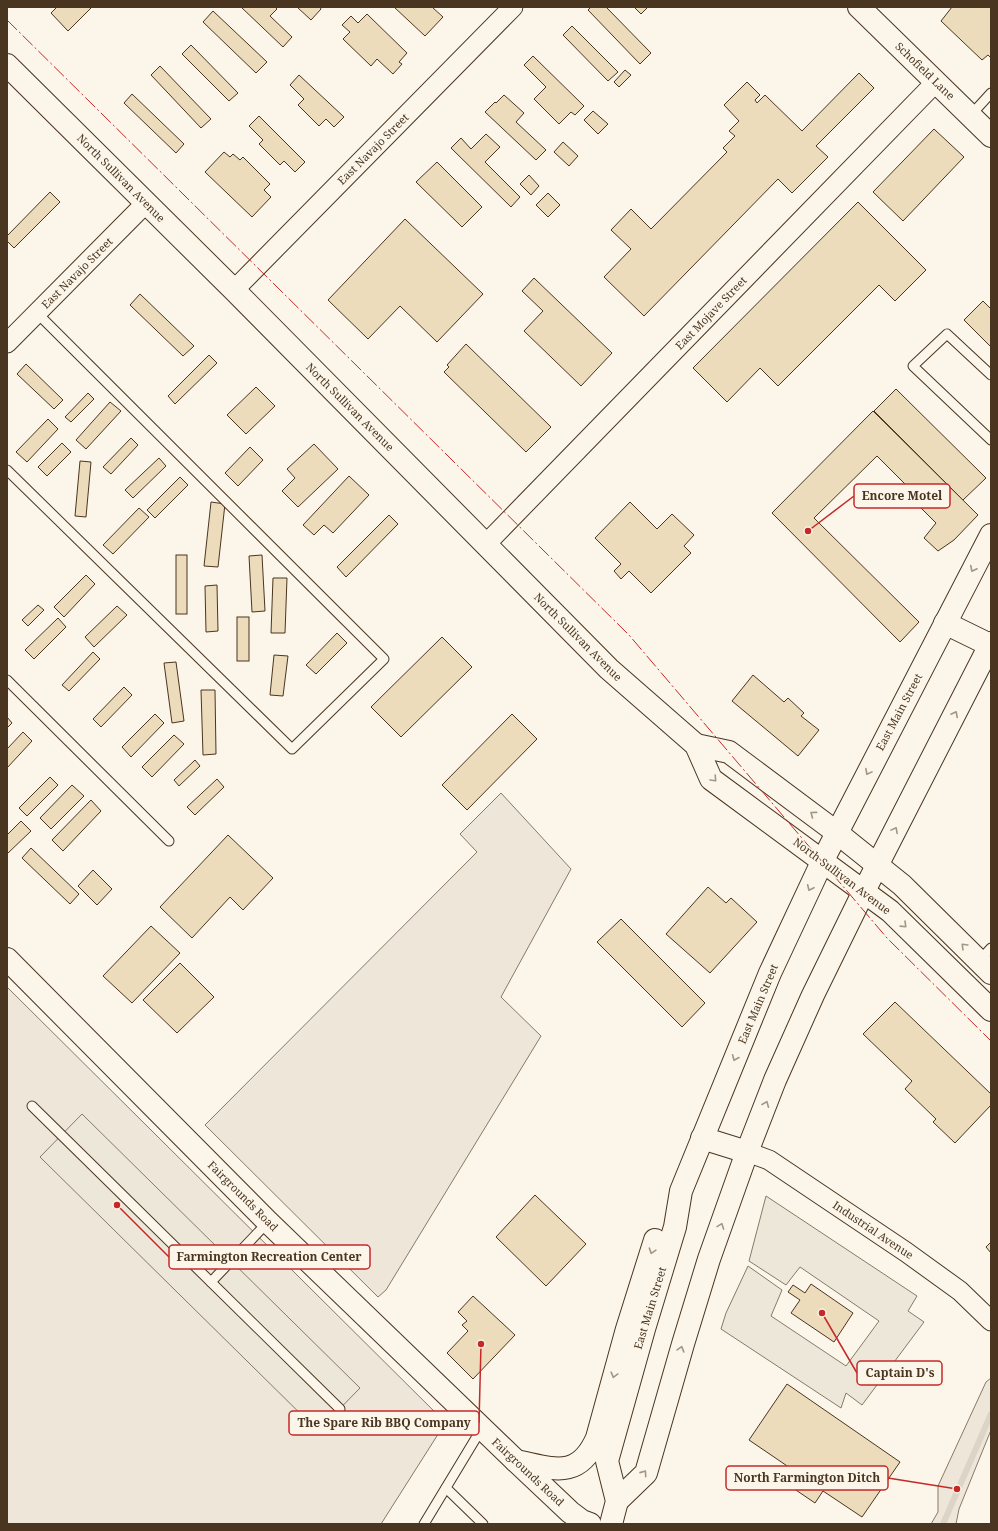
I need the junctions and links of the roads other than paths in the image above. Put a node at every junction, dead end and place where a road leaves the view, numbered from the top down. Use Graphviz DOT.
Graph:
graph roads {
  1 [pos="513,7"];
  2 [pos="859,7"];
  3 [pos="7,65"];
  4 [pos="936,82"];
  5 [pos="991,93"];
  6 [pos="970,116"];
  7 [pos="991,136"];
  8 [pos="146,203"];
  9 [pos="234,290"];
  10 [pos="37,313"];
  11 [pos="7,343"];
  12 [pos="991,375"];
  13 [pos="991,440"];
  14 [pos="7,470"];
  15 [pos="991,535"];
  16 [pos="486,544"];
  17 [pos="945,623"];
  18 [pos="991,645"];
  19 [pos="7,680"];
  20 [pos="696,745"];
  21 [pos="836,832"];
  22 [pos="169,841"];
  23 [pos="823,860"];
  24 [pos="877,864"];
  25 [pos="864,891"];
  26 [pos="7,959"];
  27 [pos="987,961"];
  28 [pos="991,1010"];
  29 [pos="32,1106"];
  30 [pos="702,1138"];
  31 [pos="747,1152"];
  32 [pos="681,1191"];
  33 [pos="268,1222"];
  34 [pos="211,1282"];
  35 [pos="991,1321"];
  36 [pos="340,1410"];
  37 [pos="482,1428"];
  38 [pos="516,1461"];
  39 [pos="446,1488"];
  40 [pos="617,1501"];
  41 [pos="424,1524"];
  42 [pos="483,1524"];
  43 [pos="590,1524"];
  44 [pos="611,1524"];
  1 -- 9 [label="street, East Navajo Street"];
  2 -- 4 [label="main road, Schofield Lane"];
  3 -- 8 [label="main road, North Sullivan Avenue"];
  4 -- 6 [label="main road, Schofield Lane"];
  4 -- 16 [label="street, East Mojave Street"];
  5 -- 6 [label="lane"];
  6 -- 7 [label="main road, Schofield Lane"];
  8 -- 9 [label="main road, North Sullivan Avenue"];
  8 -- 10 [label="street, East Navajo Street"];
  9 -- 16 [label="main road, North Sullivan Avenue"];
  10 -- 11 [label="street, East Navajo Street"];
  10 -- 14 [label="lane"];
  12 -- 13 [label="lane"];
  15 -- 17 [label="main road, East Main Street, one-way"];
  16 -- 20 [label="main road, North Sullivan Avenue"];
  17 -- 18 [label="main road"];
  17 -- 21 [label="main road, East Main Street, one-way"];
  24 -- 18 [label="main road, one-way"];
  19 -- 22 [label="lane"];
  21 -- 20 [label="main road, North Sullivan Avenue, one-way"];
  20 -- 23 [label="main road, North Sullivan Avenue, one-way"];
  21 -- 23 [label="main road, East Main Street"];
  21 -- 24 [label="main road, North Sullivan Avenue"];
  23 -- 25 [label="main road, North Sullivan Avenue"];
  23 -- 30 [label="main road, East Main Street, one-way"];
  24 -- 25 [label="main road"];
  27 -- 24 [label="main road, North Sullivan Avenue, one-way"];
  25 -- 28 [label="main road, North Sullivan Avenue, one-way"];
  31 -- 25 [label="main road, one-way"];
  26 -- 33 [label="main road, Fairgrounds Road"];
  29 -- 34 [label="lane"];
  30 -- 31 [label="main road"];
  30 -- 32 [label="main road, East Main Street"];
  31 -- 35 [label="street, Industrial Avenue"];
  40 -- 31 [label="main road, one-way"];
  32 -- 38 [label="main road, one-way"];
  32 -- 40 [label="main road, East Main Street"];
  33 -- 34 [label="lane"];
  33 -- 37 [label="main road, Fairgrounds Road"];
  34 -- 36 [label="lane"];
  37 -- 38 [label="main road, Fairgrounds Road"];
  37 -- 39 [label="lane"];
  38 -- 43 [label="main road, Fairgrounds Road"];
  39 -- 41 [label="lane"];
  39 -- 42 [label="lane"];
  40 -- 44 [label="main road, East Main Street"];
}
